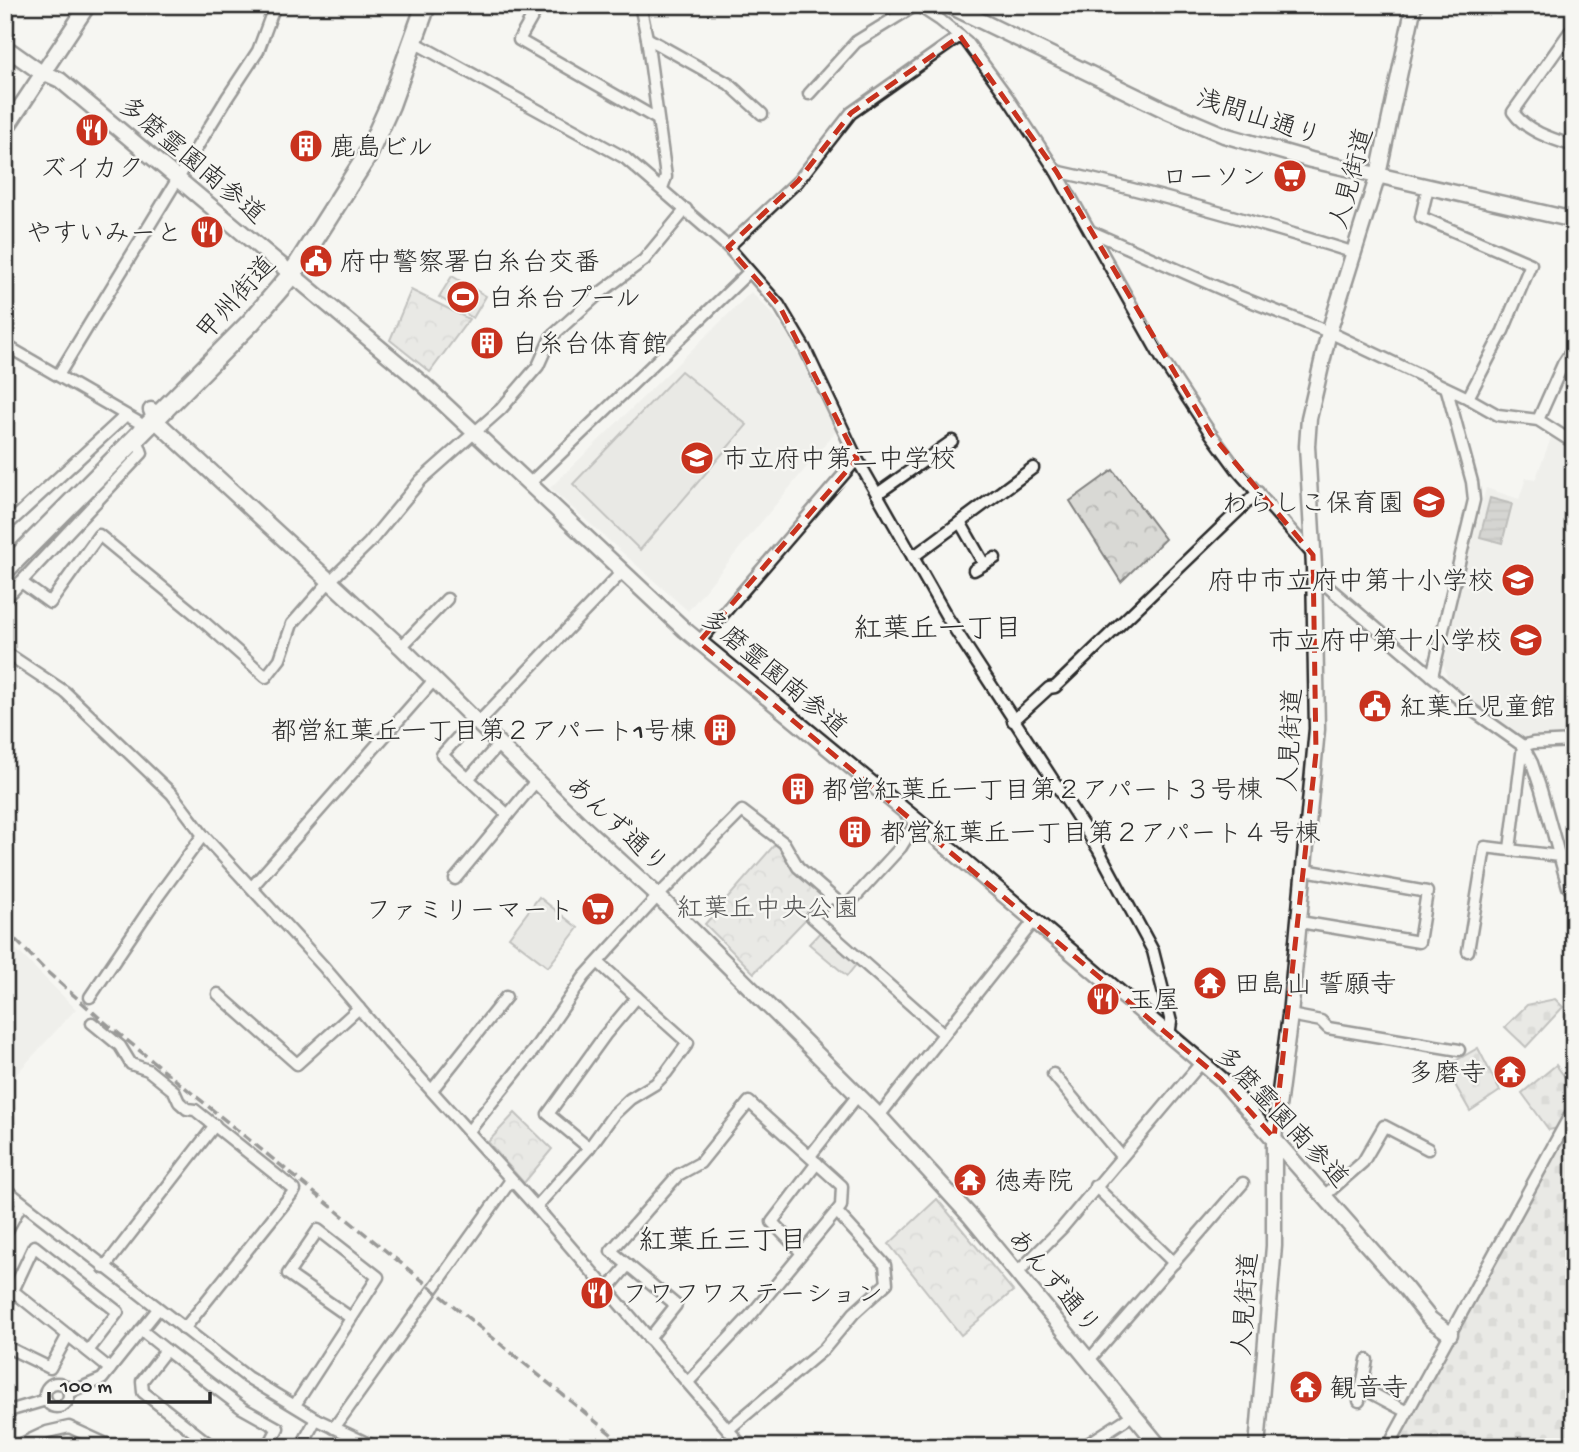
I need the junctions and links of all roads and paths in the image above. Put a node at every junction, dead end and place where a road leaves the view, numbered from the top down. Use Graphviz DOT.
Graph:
graph roads {
  1 [pos="88,5"];
  2 [pos="275,5"];
  3 [pos="418,5"];
  4 [pos="426,5"];
  5 [pos="539,5"];
  6 [pos="640,5"];
  7 [pos="917,5"];
  8 [pos="948,5"];
  9 [pos="1414,5"];
  10 [pos="1574,26"];
  11 [pos="960,36"];
  12 [pos="647,38"];
  13 [pos="414,42"];
  14 [pos="5,47"];
  15 [pos="45,72"];
  16 [pos="809,94"];
  17 [pos="762,114"];
  18 [pos="657,119"];
  19 [pos="5,130"];
  20 [pos="1574,146"];
  21 [pos="1056,172"];
  22 [pos="1378,175"];
  23 [pos="179,179"];
  24 [pos="1428,187"];
  25 [pos="662,188"];
  26 [pos="685,209"];
  27 [pos="1574,220"];
  28 [pos="1090,231"];
  29 [pos="728,247"];
  30 [pos="1355,253"];
  31 [pos="288,271"];
  32 [pos="750,272"];
  33 [pos="1329,332"];
  34 [pos="5,345"];
  35 [pos="1574,346"];
  36 [pos="59,374"];
  37 [pos="1447,390"];
  38 [pos="1468,398"];
  39 [pos="1538,420"];
  40 [pos="141,421"];
  41 [pos="474,432"];
  42 [pos="952,441"];
  43 [pos="1574,443"];
  44 [pos="857,459"];
  45 [pos="1033,468"];
  46 [pos="529,484"];
  47 [pos="1258,492"];
  48 [pos="877,494"];
  49 [pos="960,522"];
  50 [pos="5,527"];
  51 [pos="1313,555"];
  52 [pos="5,557"];
  53 [pos="913,557"];
  54 [pos="995,558"];
  55 [pos="984,564"];
  56 [pos="5,570"];
  57 [pos="974,570"];
  58 [pos="622,572"];
  59 [pos="1314,579"];
  60 [pos="21,582"];
  61 [pos="329,582"];
  62 [pos="5,599"];
  63 [pos="447,599"];
  64 [pos="699,642"];
  65 [pos="401,647"];
  66 [pos="5,652"];
  67 [pos="1432,676"];
  68 [pos="434,680"];
  69 [pos="476,721"];
  70 [pos="1013,721"];
  71 [pos="1574,741"];
  72 [pos="499,744"];
  73 [pos="1523,746"];
  74 [pos="468,779"];
  75 [pos="536,781"];
  76 [pos="508,815"];
  77 [pos="917,821"];
  78 [pos="203,835"];
  79 [pos="1510,849"];
  80 [pos="1559,856"];
  81 [pos="1305,870"];
  82 [pos="455,879"];
  83 [pos="252,887"];
  84 [pos="1574,891"];
  85 [pos="658,896"];
  86 [pos="830,897"];
  87 [pos="1034,921"];
  88 [pos="1300,922"];
  89 [pos="1468,951"];
  90 [pos="599,963"];
  91 [pos="218,994"];
  92 [pos="90,997"];
  93 [pos="506,997"];
  94 [pos="637,997"];
  95 [pos="359,1008"];
  96 [pos="1290,1015"];
  97 [pos="92,1023"];
  98 [pos="944,1034"];
  99 [pos="1169,1036"];
  100 [pos="1459,1050"];
  101 [pos="1201,1063"];
  102 [pos="1053,1074"];
  103 [pos="432,1090"];
  104 [pos="858,1095"];
  105 [pos="1574,1108"];
  106 [pos="879,1116"];
  107 [pos="215,1125"];
  108 [pos="469,1131"];
  109 [pos="1274,1138"];
  110 [pos="589,1148"];
  111 [pos="1428,1149"];
  112 [pos="1121,1156"];
  113 [pos="813,1159"];
  114 [pos="512,1180"];
  115 [pos="1242,1184"];
  116 [pos="1095,1186"];
  117 [pos="5,1189"];
  118 [pos="1324,1196"];
  119 [pos="22,1203"];
  120 [pos="536,1207"];
  121 [pos="837,1212"];
  122 [pos="5,1234"];
  123 [pos="801,1252"];
  124 [pos="1174,1263"];
  125 [pos="628,1265"];
  126 [pos="104,1268"];
  127 [pos="1017,1273"];
  128 [pos="607,1290"];
  129 [pos="13,1291"];
  130 [pos="5,1308"];
  131 [pos="158,1309"];
  132 [pos="351,1318"];
  133 [pos="184,1329"];
  134 [pos="141,1330"];
  135 [pos="1450,1334"];
  136 [pos="68,1335"];
  137 [pos="649,1339"];
  138 [pos="5,1346"];
  139 [pos="166,1350"];
  140 [pos="88,1351"];
  141 [pos="1089,1360"];
  142 [pos="1367,1360"];
  143 [pos="110,1369"];
  144 [pos="688,1382"];
  145 [pos="1362,1388"];
  146 [pos="69,1393"];
  147 [pos="46,1399"];
  148 [pos="1359,1401"];
  149 [pos="295,1405"];
  150 [pos="8,1407"];
  151 [pos="1407,1412"];
  152 [pos="1134,1414"];
  153 [pos="316,1419"];
  154 [pos="334,1428"];
  155 [pos="729,1429"];
  156 [pos="15,1447"];
  157 [pos="113,1447"];
  158 [pos="209,1447"];
  159 [pos="268,1447"];
  160 [pos="301,1447"];
  161 [pos="375,1447"];
  162 [pos="743,1447"];
  163 [pos="1083,1447"];
  164 [pos="1160,1447"];
  165 [pos="1257,1447"];
  166 [pos="1388,1447"];
  1 -- 15 [label="street"];
  2 -- 23 [label="street"];
  3 -- 31 [label="highway, 甲州街道"];
  4 -- 13 [label="highway, 甲州街道"];
  5 -- 18 [label="street"];
  6 -- 12 [label="street"];
  7 -- 11 [label="street"];
  7 -- 16 [label="street"];
  8 -- 22 [label="street, 浅間山通り"];
  9 -- 22 [label="street, 人見街道"];
  10 -- 20 [label="street"];
  11 -- 21 [label="street"];
  11 -- 29 [label="street"];
  12 -- 17 [label="street"];
  12 -- 18 [label="street"];
  13 -- 25 [label="street"];
  13 -- 31 [label="highway, 甲州街道"];
  14 -- 15 [label="street, 多磨霊園南参道"];
  15 -- 19 [label="street"];
  15 -- 23 [label="street, 多磨霊園南参道"];
  18 -- 25 [label="street"];
  21 -- 28 [label="street"];
  21 -- 30 [label="street"];
  22 -- 24 [label="street, 浅間山通り"];
  22 -- 30 [label="street, 人見街道"];
  23 -- 31 [label="street, 多磨霊園南参道"];
  23 -- 36 [label="street"];
  24 -- 27 [label="street, 浅間山通り"];
  24 -- 38 [label="street"];
  25 -- 26 [label="street"];
  26 -- 29 [label="street"];
  26 -- 41 [label="street"];
  28 -- 33 [label="street"];
  28 -- 47 [label="street"];
  29 -- 32 [label="street"];
  30 -- 33 [label="street, 人見街道"];
  31 -- 40 [label="highway, 甲州街道"];
  31 -- 41 [label="street, 多磨霊園南参道"];
  32 -- 44 [label="street"];
  32 -- 46 [label="street"];
  33 -- 37 [label="street"];
  33 -- 51 [label="street, 人見街道"];
  34 -- 36 [label="street"];
  35 -- 39 [label="street"];
  36 -- 40 [label="street"];
  37 -- 38 [label="street"];
  37 -- 67 [label="street"];
  38 -- 39 [label="street"];
  39 -- 43 [label="street"];
  40 -- 50 [label="street"];
  40 -- 52 [label="highway, 甲州街道"];
  40 -- 56 [label="highway, 甲州街道"];
  40 -- 60 [label="street"];
  40 -- 61 [label="street, あんず通り"];
  41 -- 46 [label="street, 多磨霊園南参道"];
  41 -- 61 [label="street"];
  42 -- 48 [label="street"];
  44 -- 48 [label="street"];
  44 -- 64 [label="street"];
  45 -- 49 [label="street"];
  46 -- 58 [label="street, 多磨霊園南参道"];
  47 -- 51 [label="street"];
  47 -- 70 [label="street"];
  48 -- 53 [label="street"];
  49 -- 53 [label="street"];
  49 -- 55 [label="street"];
  51 -- 59 [label="street, 人見街道"];
  53 -- 70 [label="street"];
  54 -- 55 [label="street"];
  55 -- 57 [label="street"];
  58 -- 64 [label="street, 多磨霊園南参道"];
  58 -- 69 [label="street"];
  59 -- 67 [label="street"];
  59 -- 81 [label="street, 人見街道"];
  60 -- 61 [label="street"];
  60 -- 62 [label="street"];
  61 -- 65 [label="street, あんず通り"];
  63 -- 65 [label="street"];
  64 -- 77 [label="street, 多磨霊園南参道"];
  65 -- 68 [label="street, あんず通り"];
  66 -- 78 [label="street"];
  67 -- 73 [label="street"];
  68 -- 69 [label="street, あんず通り"];
  68 -- 83 [label="street"];
  69 -- 72 [label="street, あんず通り"];
  69 -- 74 [label="street"];
  70 -- 99 [label="street"];
  71 -- 73 [label="street"];
  72 -- 74 [label="street"];
  72 -- 75 [label="street, あんず通り"];
  73 -- 79 [label="street"];
  73 -- 80 [label="street"];
  74 -- 76 [label="street"];
  75 -- 76 [label="street"];
  75 -- 85 [label="street, あんず通り"];
  76 -- 82 [label="street"];
  77 -- 86 [label="street"];
  77 -- 87 [label="street, 多磨霊園南参道"];
  78 -- 83 [label="street"];
  78 -- 92 [label="street"];
  79 -- 80 [label="street"];
  79 -- 89 [label="street"];
  80 -- 84 [label="street"];
  81 -- 88 [label="street, 人見街道"];
  81 -- 88 [label="street"];
  83 -- 95 [label="street"];
  85 -- 86 [label="street"];
  85 -- 90 [label="street"];
  85 -- 104 [label="street, あんず通り"];
  86 -- 98 [label="street"];
  87 -- 98 [label="street"];
  87 -- 99 [label="street, 多磨霊園南参道"];
  88 -- 96 [label="street, 人見街道"];
  90 -- 94 [label="street"];
  90 -- 108 [label="street"];
  91 -- 95 [label="street"];
  93 -- 103 [label="street"];
  94 -- 110 [label="street"];
  94 -- 110 [label="street"];
  95 -- 103 [label="street"];
  96 -- 100 [label="street"];
  96 -- 109 [label="street, 人見街道"];
  97 -- 107 [label="street"];
  98 -- 106 [label="street"];
  99 -- 101 [label="street, 多磨霊園南参道"];
  101 -- 109 [label="street, 多磨霊園南参道"];
  101 -- 112 [label="street"];
  102 -- 112 [label="street"];
  103 -- 108 [label="street"];
  104 -- 106 [label="street, あんず通り"];
  104 -- 113 [label="street"];
  105 -- 135 [label="street"];
  106 -- 127 [label="street, あんず通り"];
  107 -- 126 [label="street"];
  107 -- 133 [label="street"];
  108 -- 114 [label="street"];
  109 -- 118 [label="street, 多磨霊園南参道"];
  109 -- 165 [label="street, 人見街道"];
  110 -- 120 [label="street"];
  111 -- 118 [label="street"];
  112 -- 116 [label="street"];
  113 -- 121 [label="street"];
  113 -- 123 [label="street"];
  113 -- 125 [label="street"];
  114 -- 120 [label="street"];
  114 -- 154 [label="street"];
  115 -- 124 [label="street"];
  116 -- 124 [label="street"];
  116 -- 127 [label="street"];
  117 -- 119 [label="street"];
  118 -- 135 [label="street, 多磨霊園南参道"];
  119 -- 122 [label="street"];
  119 -- 126 [label="street"];
  120 -- 128 [label="street"];
  121 -- 123 [label="street"];
  121 -- 155 [label="street"];
  123 -- 144 [label="street"];
  124 -- 141 [label="street"];
  125 -- 128 [label="street"];
  125 -- 137 [label="street"];
  126 -- 131 [label="street"];
  127 -- 141 [label="street, あんず通り"];
  128 -- 137 [label="street"];
  129 -- 130 [label="street"];
  129 -- 136 [label="street"];
  129 -- 140 [label="street"];
  131 -- 133 [label="street"];
  131 -- 134 [label="street"];
  132 -- 132 [label="street"];
  132 -- 149 [label="street"];
  133 -- 149 [label="street"];
  134 -- 139 [label="street"];
  134 -- 143 [label="street"];
  135 -- 151 [label="street"];
  136 -- 138 [label="street"];
  136 -- 140 [label="street"];
  137 -- 144 [label="street"];
  139 -- 158 [label="street"];
  139 -- 159 [label="street"];
  140 -- 143 [label="street"];
  141 -- 152 [label="street, あんず通り"];
  142 -- 145 [label="street"];
  143 -- 146 [label="street"];
  144 -- 155 [label="street"];
  145 -- 148 [label="street"];
  145 -- 151 [label="street"];
  146 -- 147 [label="street"];
  146 -- 147 [label="street"];
  147 -- 150 [label="street"];
  149 -- 153 [label="street"];
  151 -- 166 [label="street"];
  152 -- 163 [label="street"];
  152 -- 164 [label="street, あんず通り"];
  153 -- 154 [label="street"];
  153 -- 160 [label="street"];
  154 -- 161 [label="street"];
  155 -- 162 [label="street"];
  156 -- 157 [label="street"];
}
